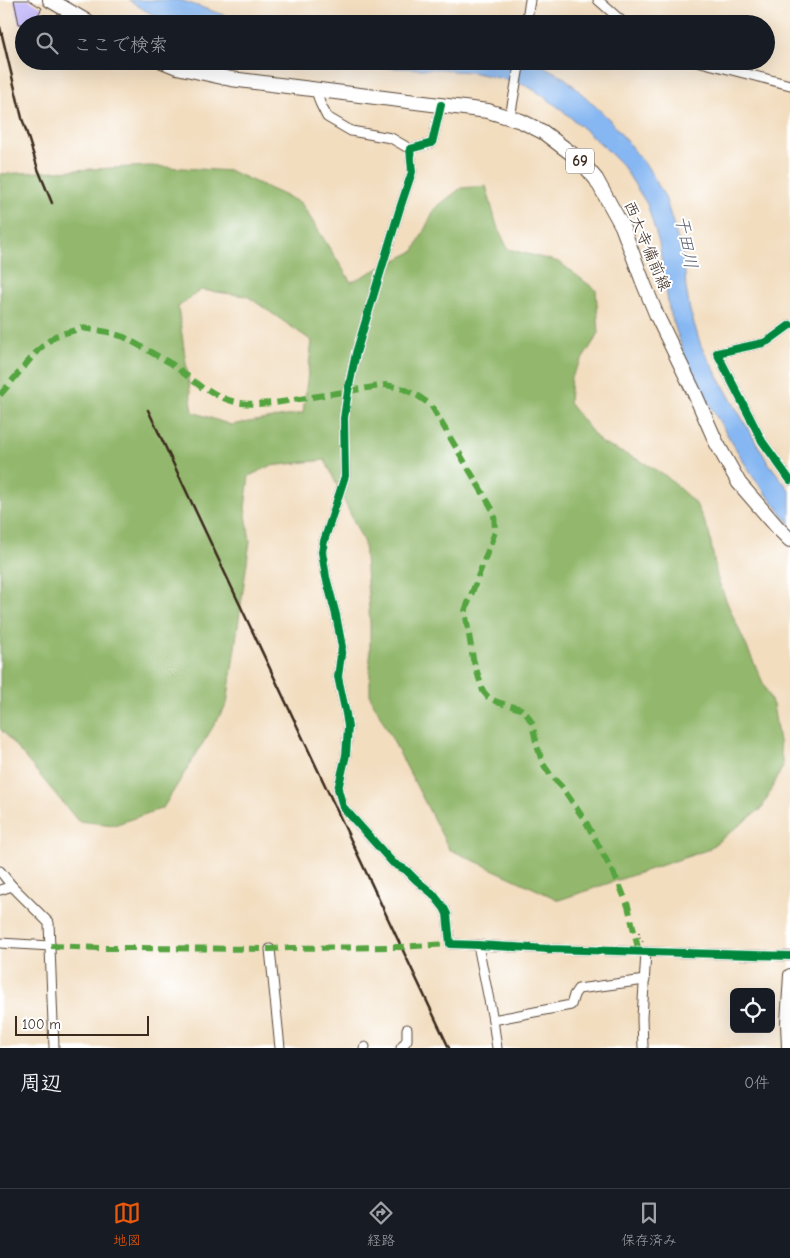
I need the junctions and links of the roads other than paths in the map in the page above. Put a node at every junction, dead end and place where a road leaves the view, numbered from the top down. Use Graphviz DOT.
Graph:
graph roads {
  1 [pos="50,0"];
  2 [pos="61,0"];
  3 [pos="530,0"];
  4 [pos="598,0"];
  5 [pos="74,13"];
  6 [pos="77,15"];
  7 [pos="528,15"];
  8 [pos="614,15"];
  9 [pos="190,70"];
  10 [pos="518,70"];
  11 [pos="732,70"];
  12 [pos="790,85"];
  13 [pos="316,90"];
  14 [pos="441,105"];
  15 [pos="510,118"];
  16 [pos="410,149"];
  17 [pos="790,325"];
  18 [pos="790,480"];
  19 [pos="790,540"];
  20 [pos="0,872"];
  21 [pos="12,886"];
  22 [pos="0,890"];
  23 [pos="0,943"];
  24 [pos="478,945"];
  25 [pos="51,946"];
  26 [pos="270,949"];
  27 [pos="646,952"];
  28 [pos="790,956"];
  29 [pos="790,975"];
  30 [pos="645,980"];
  31 [pos="493,1020"];
  32 [pos="407,1030"];
  33 [pos="54,1048"];
  34 [pos="280,1048"];
  35 [pos="401,1048"];
  36 [pos="497,1048"];
  37 [pos="643,1048"];
  38 [pos="788,1048"];
  1 -- 5 [label="main road"];
  2 -- 5 [label="street"];
  3 -- 7 [label="street"];
  4 -- 8 [label="street"];
  5 -- 6 [label="main road"];
  9 -- 13 [label="main road, 西大寺備前線 / 69"];
  10 -- 15 [label="street"];
  11 -- 12 [label="street"];
  13 -- 14 [label="main road, 西大寺備前線 / 69"];
  13 -- 16 [label="street"];
  14 -- 15 [label="main road, 西大寺備前線 / 69"];
  14 -- 16 [label="street"];
  15 -- 19 [label="main road, 西大寺備前線 / 69"];
  16 -- 24 [label="street"];
  17 -- 18 [label="street"];
  20 -- 21 [label="street"];
  21 -- 22 [label="street"];
  21 -- 25 [label="street"];
  23 -- 25 [label="street"];
  24 -- 27 [label="street"];
  24 -- 31 [label="street"];
  25 -- 33 [label="street"];
  26 -- 34 [label="street"];
  27 -- 28 [label="street"];
  27 -- 30 [label="street"];
  29 -- 38 [label="main road"];
  30 -- 31 [label="street"];
  30 -- 37 [label="street"];
  31 -- 36 [label="street"];
  32 -- 35 [label="street"];
}
